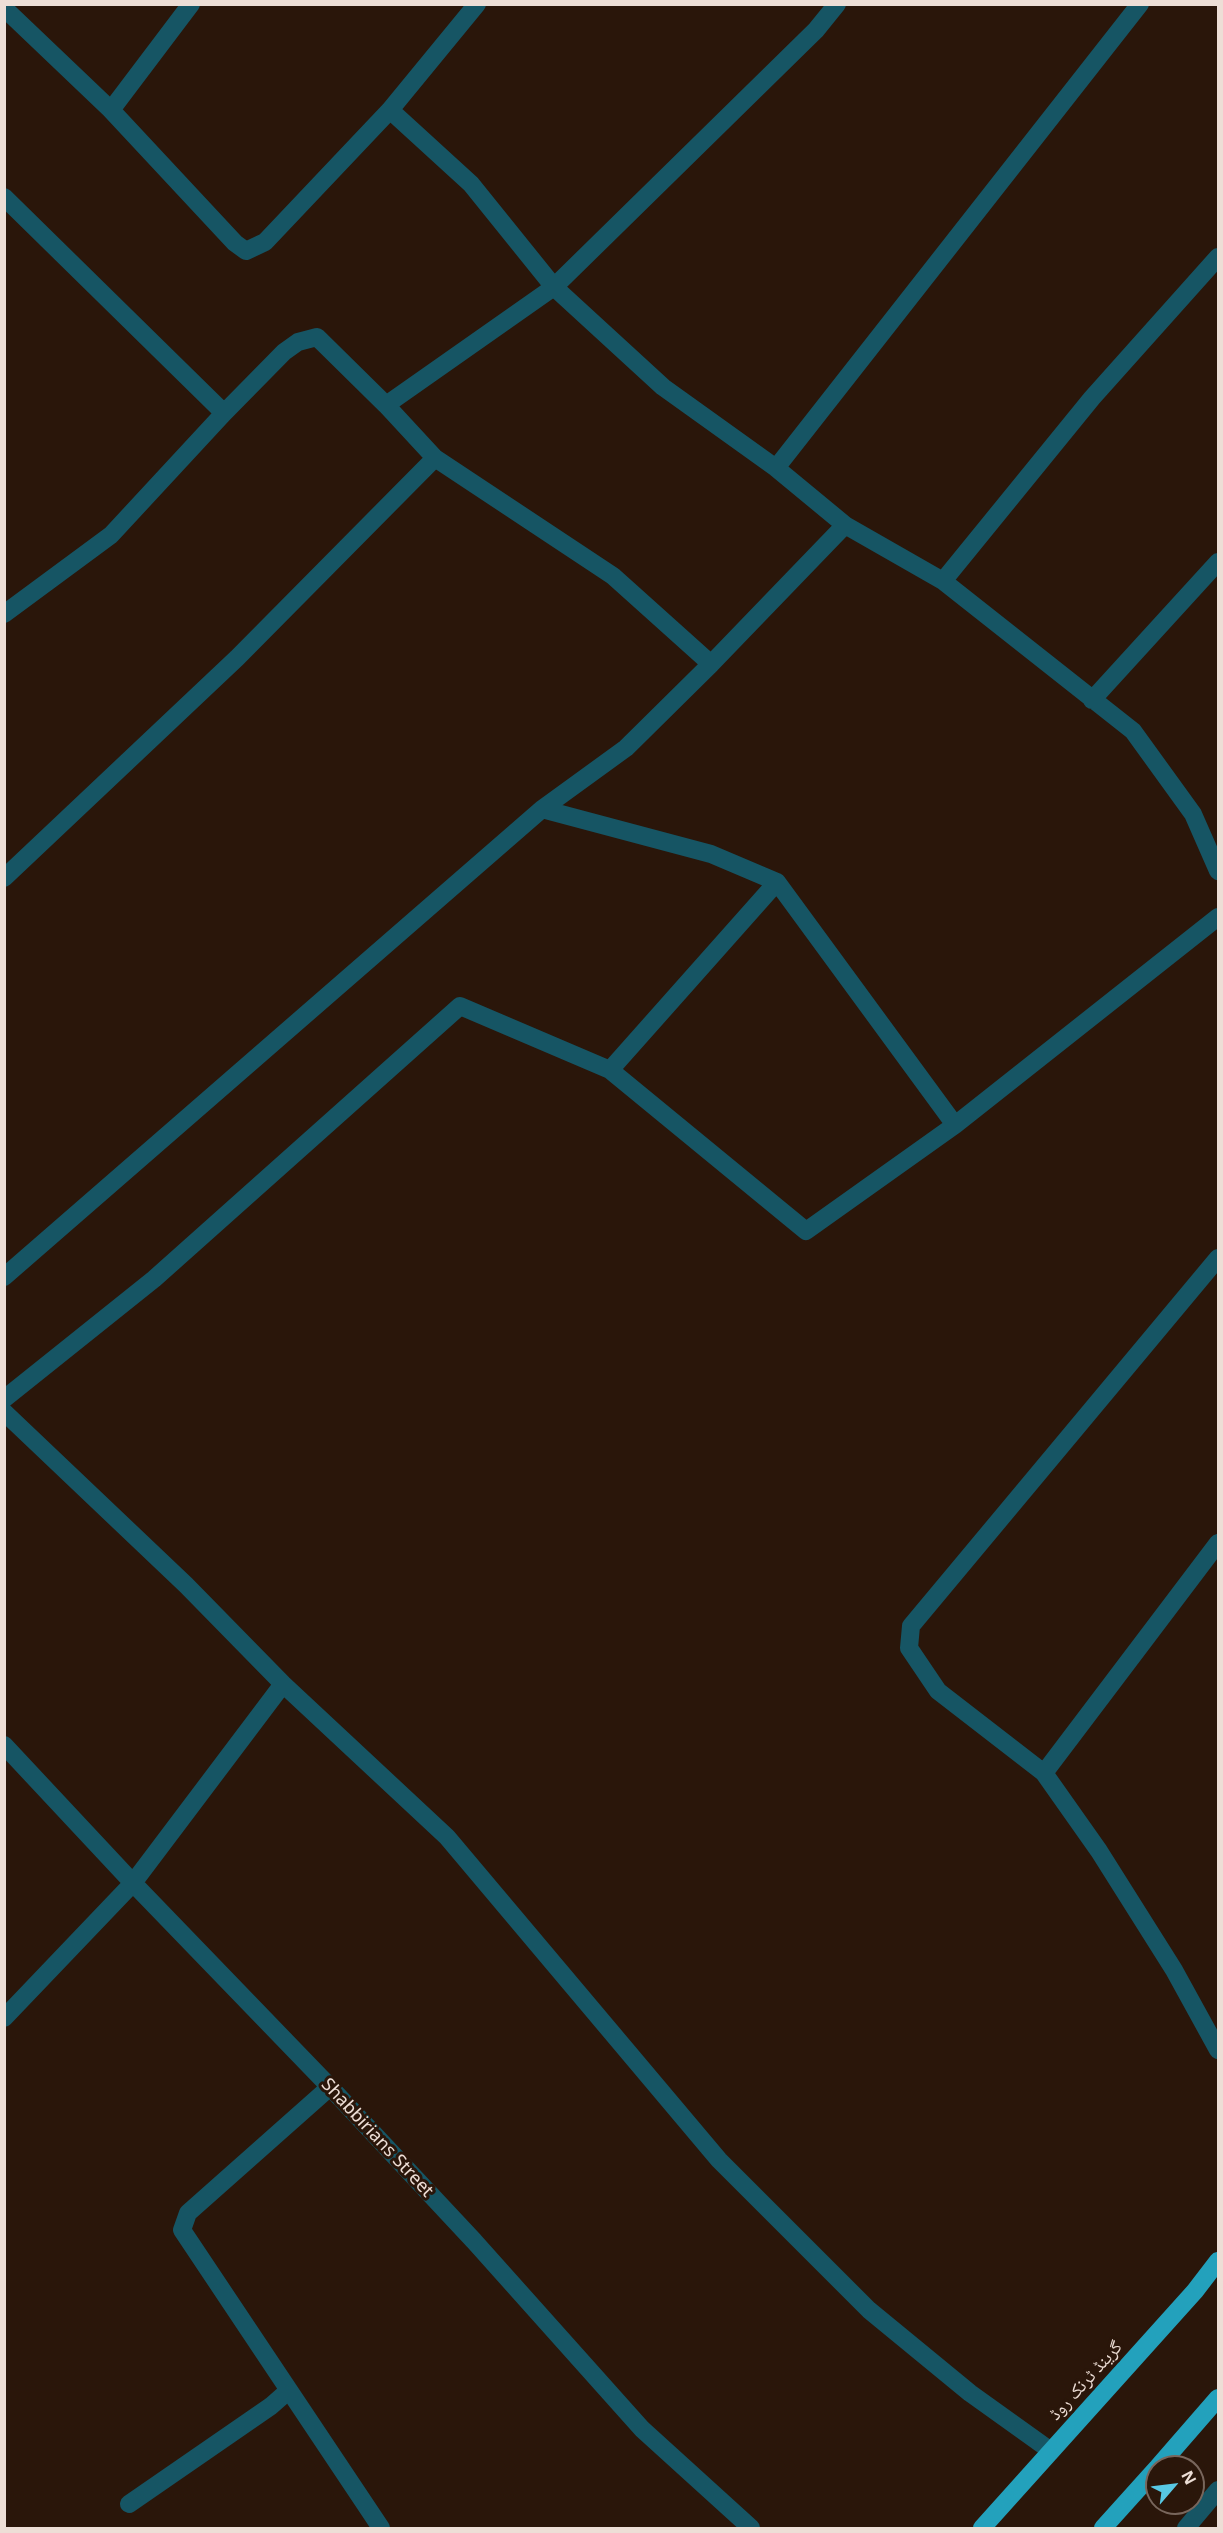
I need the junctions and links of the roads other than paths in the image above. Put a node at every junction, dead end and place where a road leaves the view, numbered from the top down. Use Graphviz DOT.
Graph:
graph roads {
  1 [pos="191,4"];
  2 [pos="477,4"];
  3 [pos="837,4"];
  4 [pos="1140,4"];
  5 [pos="4,8"];
  6 [pos="111,110"];
  7 [pos="390,110"];
  8 [pos="4,197"];
  9 [pos="1218,257"];
  10 [pos="554,287"];
  11 [pos="386,405"];
  12 [pos="224,412"];
  13 [pos="435,458"];
  14 [pos="776,468"];
  15 [pos="845,525"];
  16 [pos="1218,562"];
  17 [pos="943,581"];
  18 [pos="4,614"];
  19 [pos="711,664"];
  20 [pos="1092,700"];
  21 [pos="542,808"];
  22 [pos="1218,871"];
  23 [pos="4,878"];
  24 [pos="777,882"];
  25 [pos="1218,917"];
  26 [pos="610,1070"];
  27 [pos="955,1125"];
  28 [pos="1218,1258"];
  29 [pos="4,1277"];
  30 [pos="4,1399"];
  31 [pos="4,1412"];
  32 [pos="1218,1544"];
  33 [pos="283,1684"];
  34 [pos="4,1746"];
  35 [pos="1044,1773"];
  36 [pos="133,1883"];
  37 [pos="4,2018"];
  38 [pos="1218,2050"];
  39 [pos="330,2087"];
  40 [pos="1218,2260"];
  41 [pos="288,2391"];
  42 [pos="1218,2398"];
  43 [pos="1051,2451"];
  44 [pos="1169,2455"];
  45 [pos="1145,2483"];
  46 [pos="1218,2490"];
  47 [pos="129,2504"];
  48 [pos="381,2529"];
  49 [pos="751,2529"];
  50 [pos="982,2529"];
  51 [pos="1104,2529"];
  52 [pos="1186,2529"];
  1 -- 6 [label="street"];
  2 -- 7 [label="street"];
  3 -- 10 [label="street"];
  4 -- 14 [label="street"];
  5 -- 6 [label="street"];
  6 -- 7 [label="street"];
  7 -- 10 [label="street"];
  8 -- 12 [label="street"];
  9 -- 17 [label="street"];
  10 -- 11 [label="street"];
  10 -- 14 [label="street"];
  11 -- 12 [label="street"];
  11 -- 13 [label="street"];
  12 -- 18 [label="street"];
  13 -- 19 [label="street"];
  13 -- 23 [label="street"];
  14 -- 15 [label="street"];
  15 -- 17 [label="street"];
  15 -- 19 [label="street"];
  16 -- 20 [label="street"];
  17 -- 20 [label="street"];
  19 -- 21 [label="street"];
  20 -- 22 [label="street"];
  21 -- 24 [label="street"];
  21 -- 29 [label="street"];
  24 -- 26 [label="street"];
  24 -- 27 [label="street"];
  25 -- 27 [label="street"];
  26 -- 27 [label="street"];
  26 -- 30 [label="street"];
  28 -- 35 [label="street"];
  31 -- 33 [label="street"];
  32 -- 35 [label="street"];
  33 -- 36 [label="street"];
  33 -- 43 [label="street"];
  34 -- 36 [label="street, Shabbirians Street"];
  35 -- 38 [label="street"];
  36 -- 37 [label="street"];
  36 -- 39 [label="street, Shabbirians Street"];
  39 -- 41 [label="street"];
  39 -- 49 [label="street, Shabbirians Street"];
  40 -- 43 [label="highway, گرینڈ ٹرنک روڈ"];
  41 -- 47 [label="street"];
  41 -- 48 [label="street"];
  42 -- 44 [label="highway"];
  43 -- 50 [label="highway, گرینڈ ٹرنک روڈ"];
  45 -- 51 [label="highway"];
  46 -- 52 [label="street"];
}
